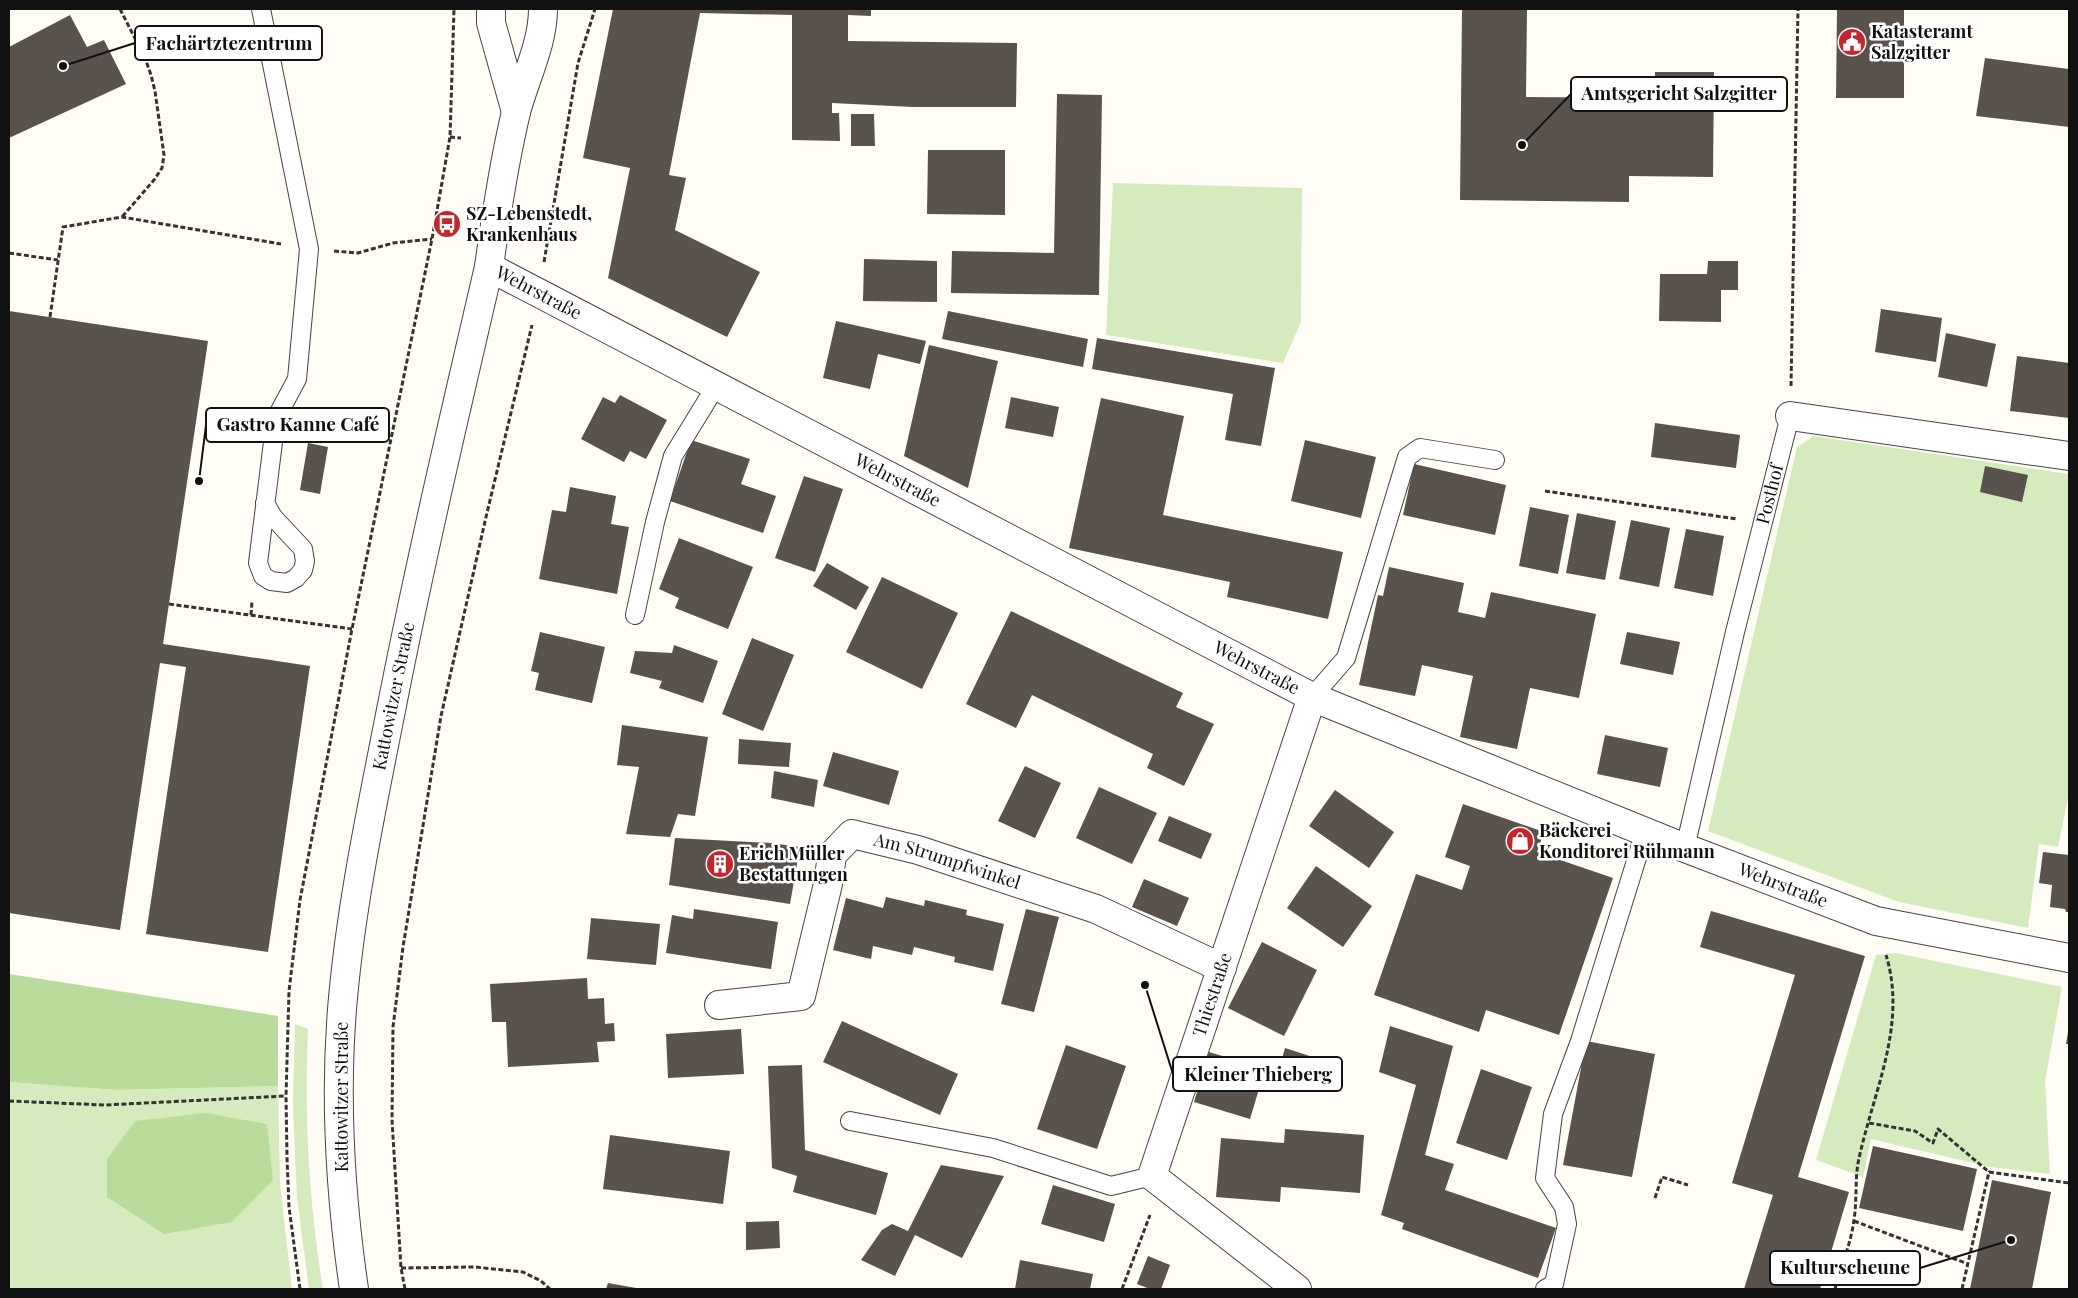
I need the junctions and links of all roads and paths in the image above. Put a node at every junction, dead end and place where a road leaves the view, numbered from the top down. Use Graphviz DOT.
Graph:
graph roads {
  1 [pos="120,9"];
  2 [pos="261,9"];
  3 [pos="454,9"];
  4 [pos="491,9"];
  5 [pos="543,9"];
  6 [pos="595,9"];
  7 [pos="1798,9"];
  8 [pos="516,112"];
  9 [pos="450,137"];
  10 [pos="461,138"];
  11 [pos="437,213"];
  12 [pos="451,215"];
  13 [pos="122,216"];
  14 [pos="432,240"];
  15 [pos="309,249"];
  16 [pos="9,253"];
  17 [pos="58,260"];
  18 [pos="488,267"];
  19 [pos="539,293"];
  20 [pos="50,317"];
  21 [pos="716,386"];
  22 [pos="1790,416"];
  23 [pos="2069,456"];
  24 [pos="1495,460"];
  25 [pos="1545,490"];
  26 [pos="265,503"];
  27 [pos="1762,522"];
  28 [pos="168,604"];
  29 [pos="635,616"];
  30 [pos="352,629"];
  31 [pos="1312,697"];
  32 [pos="1645,832"];
  33 [pos="1685,848"];
  34 [pos="1876,921"];
  35 [pos="2069,958"];
  36 [pos="1222,968"];
  37 [pos="719,1005"];
  38 [pos="286,1096"];
  39 [pos="9,1102"];
  40 [pos="850,1121"];
  41 [pos="1869,1123"];
  42 [pos="1989,1172"];
  43 [pos="1157,1180"];
  44 [pos="2069,1183"];
  45 [pos="1688,1185"];
  46 [pos="1655,1198"];
  47 [pos="1854,1221"];
  48 [pos="1968,1264"];
  49 [pos="401,1268"];
  50 [pos="300,1289"];
  51 [pos="354,1289"];
  52 [pos="405,1289"];
  53 [pos="550,1289"];
  54 [pos="1122,1289"];
  55 [pos="1296,1289"];
  56 [pos="1545,1289"];
  57 [pos="1835,1289"];
  58 [pos="1962,1289"];
  1 -- 13 [label="path"];
  2 -- 15 [label="lane"];
  3 -- 9 [label="path"];
  4 -- 8 [label="street, Kattowitzer Straße"];
  5 -- 8 [label="street, Kattowitzer Straße"];
  6 -- 19 [label="path"];
  7 -- 22 [label="path"];
  8 -- 18 [label="street, Kattowitzer Straße"];
  9 -- 10 [label="path"];
  9 -- 11 [label="path"];
  11 -- 12 [label="path"];
  11 -- 14 [label="path"];
  13 -- 15 [label="path"];
  13 -- 17 [label="path"];
  14 -- 15 [label="path"];
  14 -- 30 [label="path"];
  15 -- 26 [label="lane"];
  16 -- 17 [label="path"];
  17 -- 20 [label="path"];
  18 -- 19 [label="street, Wehrstraße"];
  18 -- 51 [label="street, Kattowitzer Straße"];
  19 -- 21 [label="street, Wehrstraße"];
  19 -- 49 [label="path"];
  21 -- 29 [label="lane"];
  21 -- 31 [label="street, Wehrstraße"];
  22 -- 23 [label="street"];
  22 -- 27 [label="lane, Posthof"];
  24 -- 31 [label="lane"];
  25 -- 27 [label="path"];
  27 -- 33 [label="lane, Posthof"];
  28 -- 30 [label="path"];
  30 -- 38 [label="path"];
  31 -- 32 [label="street, Wehrstraße"];
  31 -- 36 [label="street, Thiestraße"];
  32 -- 33 [label="street, Wehrstraße"];
  32 -- 56 [label="lane"];
  33 -- 34 [label="street, Wehrstraße"];
  34 -- 35 [label="street, Wehrstraße"];
  34 -- 41 [label="path"];
  36 -- 37 [label="street, Am Strumpfwinkel"];
  36 -- 43 [label="street, Thiestraße"];
  38 -- 39 [label="path"];
  38 -- 50 [label="path"];
  40 -- 43 [label="lane"];
  41 -- 42 [label="path"];
  41 -- 47 [label="path"];
  42 -- 44 [label="path"];
  42 -- 48 [label="path"];
  43 -- 54 [label="path"];
  43 -- 55 [label="street"];
  45 -- 46 [label="path"];
  47 -- 48 [label="path"];
  47 -- 57 [label="path"];
  48 -- 58 [label="path"];
  49 -- 52 [label="path"];
  49 -- 53 [label="path"];
}
